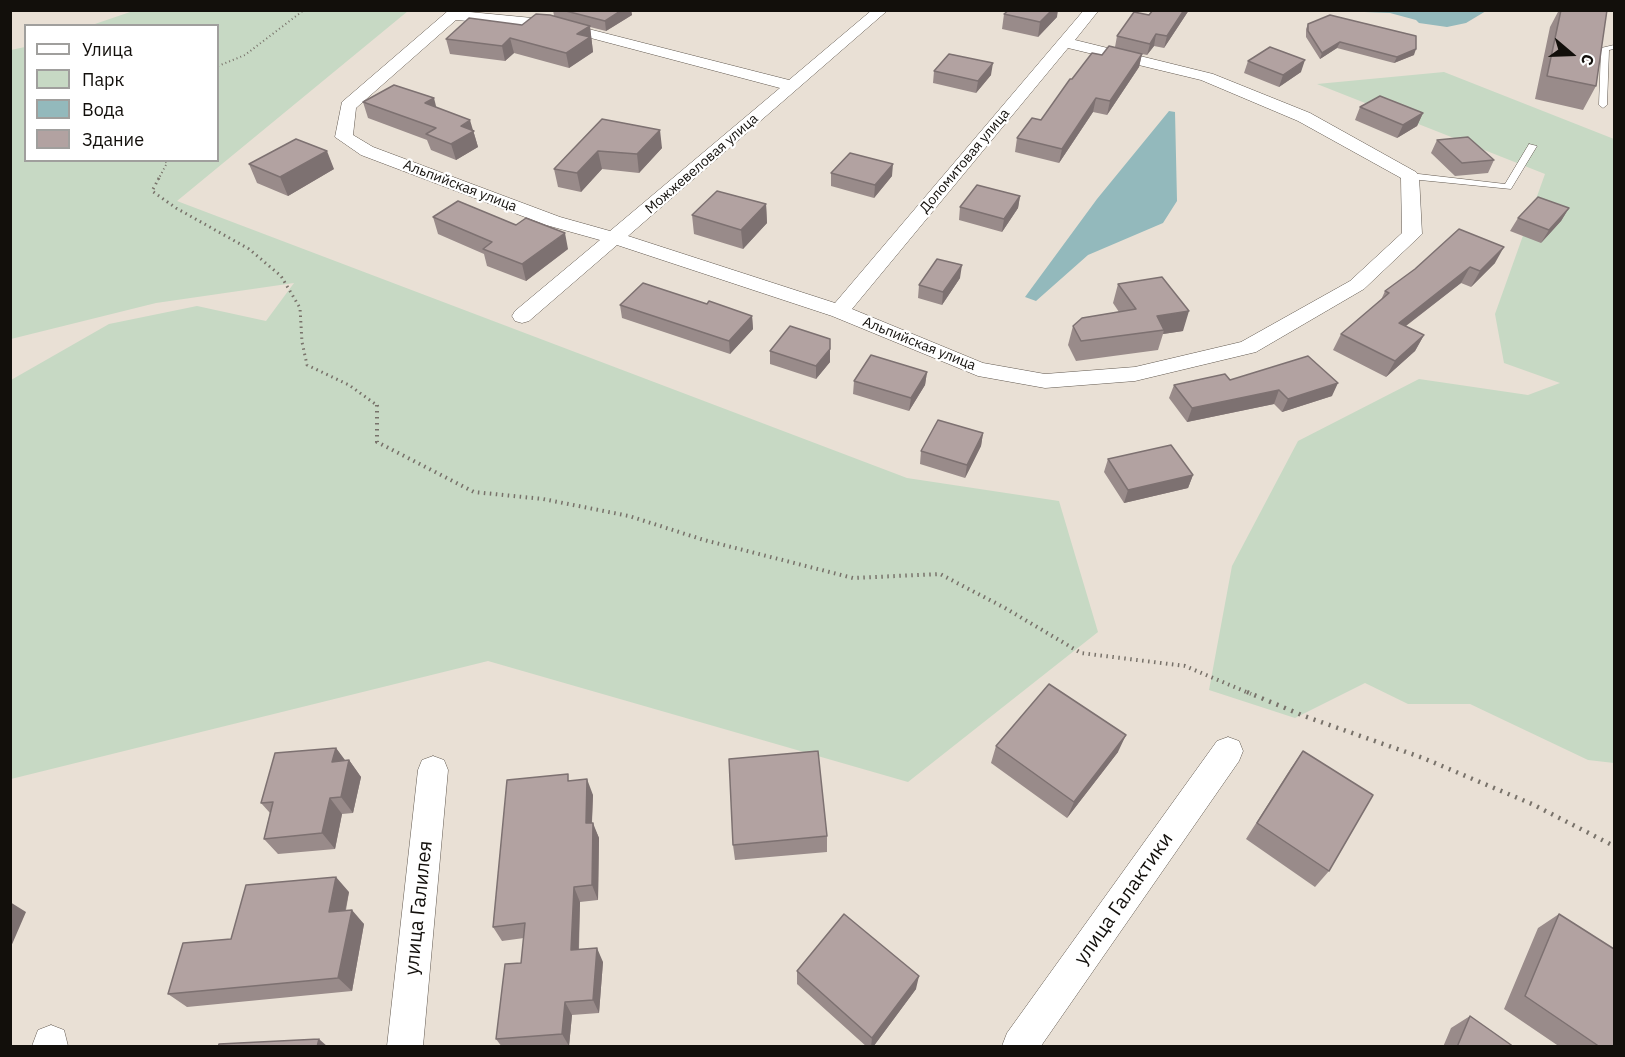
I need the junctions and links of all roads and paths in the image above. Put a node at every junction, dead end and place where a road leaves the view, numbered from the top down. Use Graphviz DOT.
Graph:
graph roads {
  1 [pos="304,10"];
  2 [pos="881,10"];
  3 [pos="1092,10"];
  4 [pos="456,13"];
  5 [pos="1064,42"];
  6 [pos="1614,47"];
  7 [pos="219,66"];
  8 [pos="793,86"];
  9 [pos="1603,105"];
  10 [pos="1532,146"];
  11 [pos="166,162"];
  12 [pos="1410,176"];
  13 [pos="616,238"];
  14 [pos="838,311"];
  15 [pos="522,316"];
  16 [pos="1228,751"];
  17 [pos="433,771"];
  18 [pos="1614,846"];
  19 [pos="405,1047"];
  20 [pos="1020,1047"];
  1 -- 7 [label="path"];
  2 -- 8 [label="street, Можжевеловая улица"];
  3 -- 5 [label="street, Доломитовая улица"];
  4 -- 8 [label="street"];
  4 -- 13 [label="street, Альпийская улица"];
  5 -- 12 [label="street"];
  5 -- 14 [label="street, Доломитовая улица"];
  6 -- 9 [label="lane"];
  8 -- 13 [label="street, Можжевеловая улица"];
  10 -- 12 [label="lane"];
  11 -- 18 [label="path"];
  12 -- 14 [label="street, Альпийская улица"];
  13 -- 14 [label="street, Альпийская улица"];
  13 -- 15 [label="street, Можжевеловая улица"];
  16 -- 20 [label="street, улица Галактики"];
  17 -- 19 [label="street, улица Галилея"];
}
